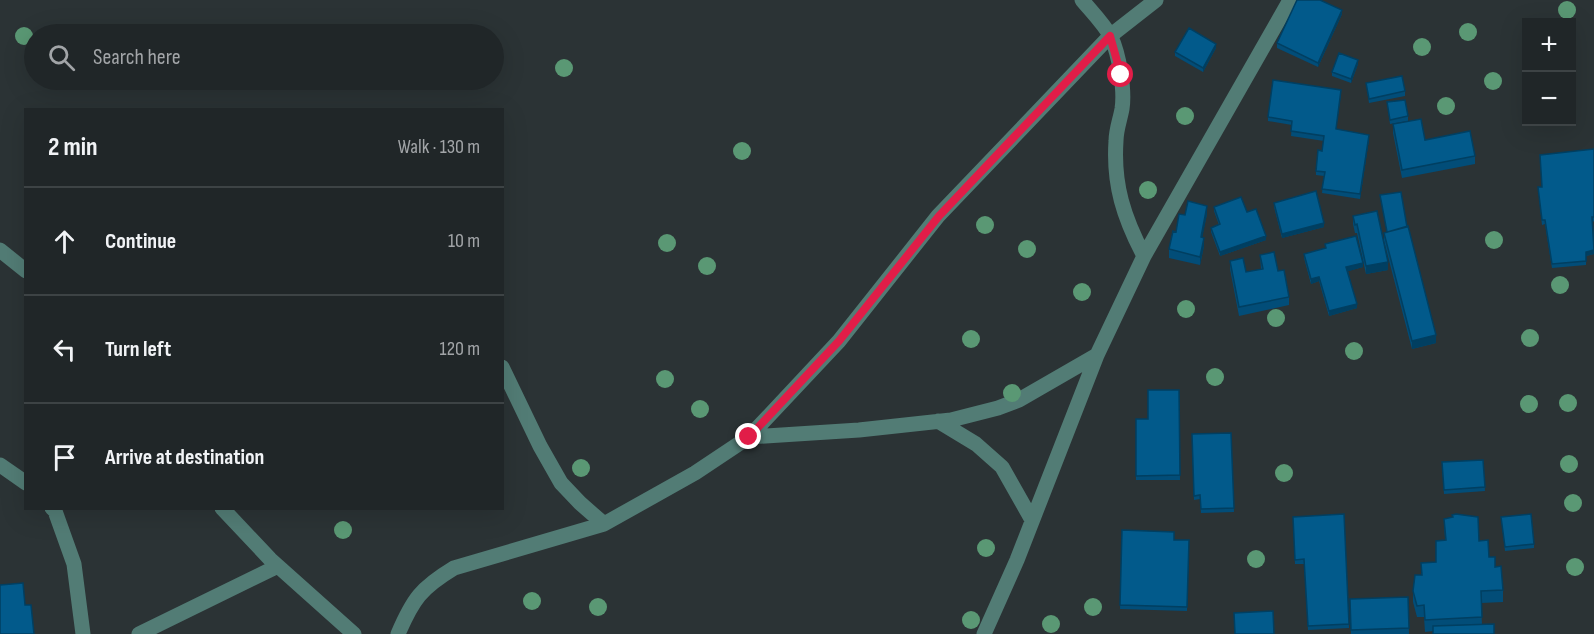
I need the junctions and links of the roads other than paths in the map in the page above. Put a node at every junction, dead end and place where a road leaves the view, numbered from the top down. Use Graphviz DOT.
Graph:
graph roads {
  1 [pos="1082,0"];
  2 [pos="1156,0"];
  3 [pos="1290,0"];
  4 [pos="1110,36"];
  5 [pos="0,250"];
  6 [pos="1144,256"];
  7 [pos="24,269"];
  8 [pos="1096,355"];
  9 [pos="504,371"];
  10 [pos="938,421"];
  11 [pos="749,437"];
  12 [pos="0,465"];
  13 [pos="24,482"];
  14 [pos="54,510"];
  15 [pos="224,510"];
  16 [pos="1032,520"];
  17 [pos="603,524"];
  18 [pos="278,566"];
  19 [pos="83,634"];
  20 [pos="139,634"];
  21 [pos="354,634"];
  22 [pos="398,634"];
  23 [pos="984,634"];
  1 -- 4 [label="street"];
  2 -- 4 [label="street"];
  3 -- 6 [label="street"];
  4 -- 6 [label="street"];
  4 -- 11 [label="street"];
  5 -- 7 [label="street"];
  6 -- 8 [label="street"];
  8 -- 10 [label="street"];
  8 -- 16 [label="street"];
  9 -- 17 [label="street"];
  10 -- 11 [label="street"];
  10 -- 16 [label="street"];
  11 -- 17 [label="street"];
  12 -- 13 [label="street"];
  14 -- 19 [label="street"];
  15 -- 18 [label="street"];
  16 -- 23 [label="street"];
  17 -- 22 [label="street"];
  18 -- 20 [label="street"];
  18 -- 21 [label="street"];
}
